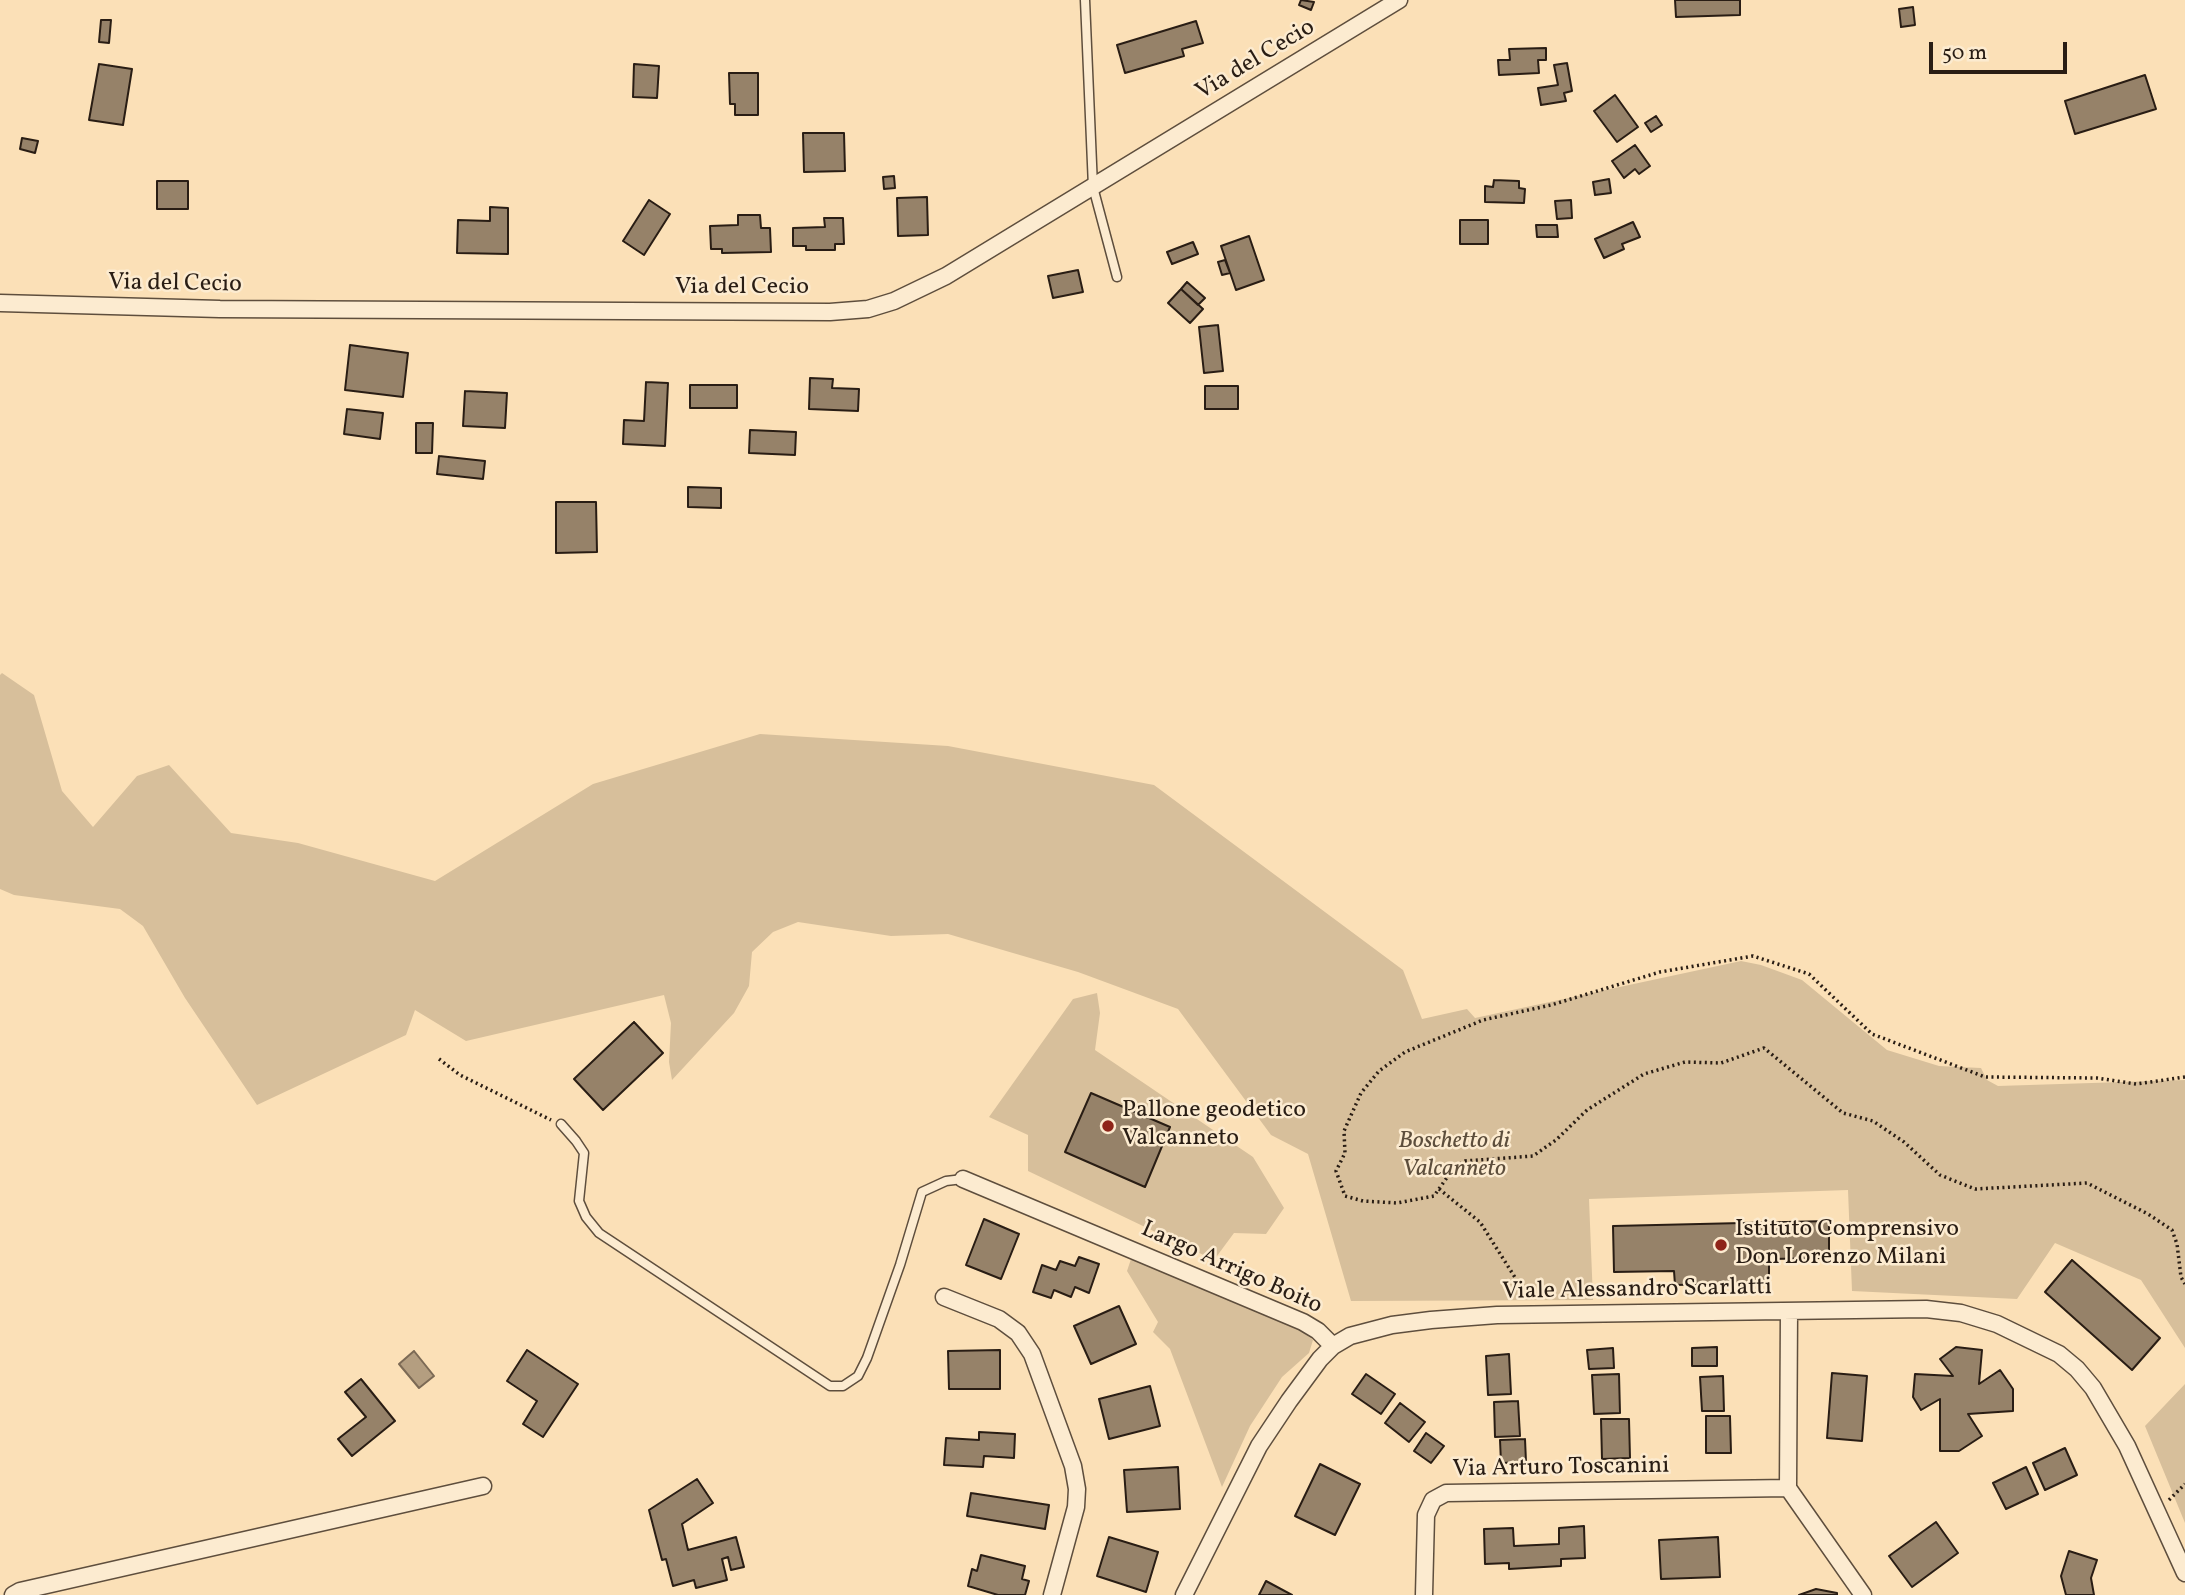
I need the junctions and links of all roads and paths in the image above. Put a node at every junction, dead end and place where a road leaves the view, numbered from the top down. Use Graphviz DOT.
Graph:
graph roads {
  1 [pos="1085,0"];
  2 [pos="1399,0"];
  3 [pos="1093,187"];
  4 [pos="1117,277"];
  5 [pos="0,303"];
  6 [pos="439,1059"];
  7 [pos="2185,1077"];
  8 [pos="561,1124"];
  9 [pos="963,1179"];
  10 [pos="1439,1189"];
  11 [pos="2185,1283"];
  12 [pos="944,1297"];
  13 [pos="1790,1311"];
  14 [pos="1538,1315"];
  15 [pos="1333,1346"];
  16 [pos="483,1486"];
  17 [pos="1788,1488"];
  18 [pos="2185,1573"];
  19 [pos="13,1595"];
  20 [pos="1052,1595"];
  21 [pos="1184,1595"];
  22 [pos="1424,1595"];
  23 [pos="1863,1595"];
  1 -- 3 [label="lane"];
  2 -- 3 [label="street, Via del Cecio"];
  3 -- 4 [label="lane"];
  3 -- 5 [label="street, Via del Cecio"];
  6 -- 8 [label="path"];
  7 -- 10 [label="path"];
  8 -- 9 [label="lane"];
  9 -- 15 [label="street, Largo Arrigo Boito"];
  10 -- 11 [label="path"];
  10 -- 14 [label="path"];
  12 -- 20 [label="street"];
  13 -- 14 [label="street, Viale Alessandro Scarlatti"];
  13 -- 17 [label="street"];
  13 -- 18 [label="street, Viale Alessandro Scarlatti"];
  14 -- 15 [label="street, Viale Alessandro Scarlatti"];
  15 -- 21 [label="street, Largo Arrigo Boito"];
  16 -- 19 [label="street"];
  17 -- 22 [label="street, Via Arturo Toscanini"];
  17 -- 23 [label="street"];
}
